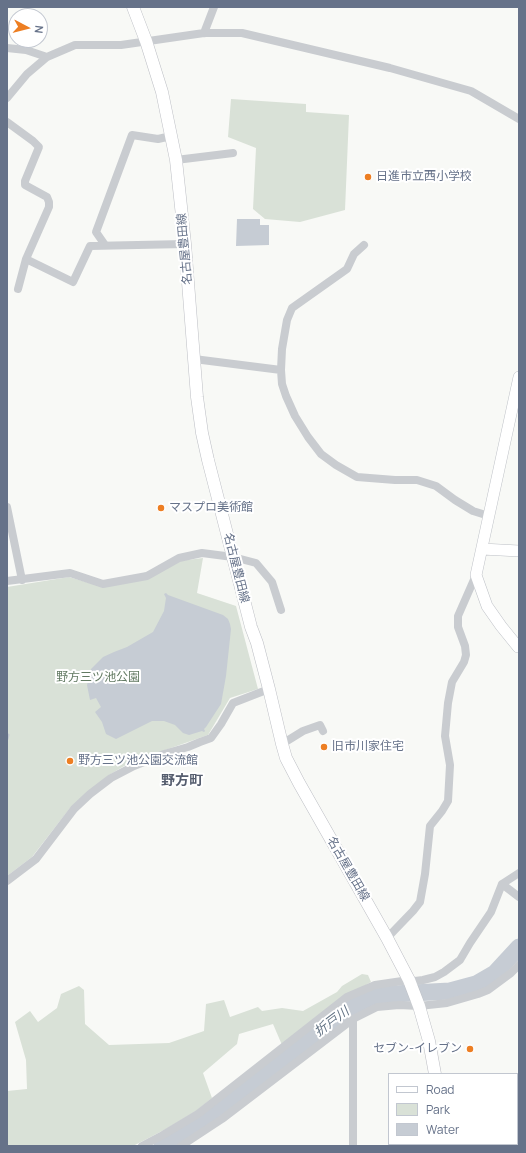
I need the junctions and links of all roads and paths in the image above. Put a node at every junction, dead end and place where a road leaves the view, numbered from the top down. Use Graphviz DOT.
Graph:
graph roads {
  1 [pos="133,7"];
  2 [pos="214,7"];
  3 [pos="204,33"];
  4 [pos="146,41"];
  5 [pos="7,48"];
  6 [pos="46,57"];
  7 [pos="7,98"];
  8 [pos="519,119"];
  9 [pos="7,122"];
  10 [pos="171,136"];
  11 [pos="233,153"];
  12 [pos="176,160"];
  13 [pos="185,244"];
  14 [pos="105,245"];
  15 [pos="364,245"];
  16 [pos="26,259"];
  17 [pos="18,289"];
  18 [pos="194,359"];
  19 [pos="281,370"];
  20 [pos="519,377"];
  21 [pos="7,507"];
  22 [pos="489,516"];
  23 [pos="482,550"];
  24 [pos="519,551"];
  25 [pos="233,557"];
  26 [pos="476,575"];
  27 [pos="22,580"];
  28 [pos="7,582"];
  29 [pos="281,610"];
  30 [pos="518,648"];
  31 [pos="270,689"];
  32 [pos="323,731"];
  33 [pos="282,744"];
  34 [pos="519,873"];
  35 [pos="7,881"];
  36 [pos="502,884"];
  37 [pos="519,898"];
  38 [pos="387,938"];
  39 [pos="519,965"];
  40 [pos="410,982"];
  41 [pos="418,1004"];
  42 [pos="353,1019"];
  43 [pos="435,1073"];
  44 [pos="142,1146"];
  45 [pos="181,1146"];
  46 [pos="353,1146"];
  1 -- 4 [label="main road, 名古屋豊田線"];
  2 -- 3 [label="street"];
  3 -- 4 [label="street"];
  3 -- 8 [label="street"];
  4 -- 6 [label="street"];
  4 -- 10 [label="main road, 名古屋豊田線"];
  5 -- 6 [label="street"];
  6 -- 7 [label="street"];
  9 -- 16 [label="street"];
  10 -- 12 [label="main road, 名古屋豊田線"];
  10 -- 14 [label="street"];
  11 -- 12 [label="street"];
  12 -- 13 [label="main road, 名古屋豊田線"];
  13 -- 14 [label="street"];
  13 -- 18 [label="main road, 名古屋豊田線"];
  14 -- 16 [label="street"];
  15 -- 19 [label="street"];
  16 -- 17 [label="street"];
  18 -- 19 [label="street"];
  18 -- 25 [label="main road, 名古屋豊田線"];
  19 -- 22 [label="street"];
  20 -- 22 [label="street"];
  21 -- 27 [label="street"];
  22 -- 23 [label="street"];
  23 -- 24 [label="street"];
  23 -- 26 [label="street"];
  25 -- 27 [label="street"];
  25 -- 29 [label="street"];
  25 -- 31 [label="main road, 名古屋豊田線"];
  26 -- 30 [label="street"];
  26 -- 38 [label="street"];
  27 -- 28 [label="street"];
  31 -- 33 [label="main road, 名古屋豊田線"];
  31 -- 35 [label="street"];
  32 -- 33 [label="street"];
  33 -- 38 [label="main road, 名古屋豊田線"];
  34 -- 36 [label="street"];
  36 -- 37 [label="street"];
  36 -- 40 [label="street"];
  38 -- 40 [label="main road, 名古屋豊田線"];
  39 -- 41 [label="street"];
  40 -- 41 [label="main road, 名古屋豊田線"];
  40 -- 44 [label="street"];
  41 -- 42 [label="street"];
  41 -- 43 [label="main road, 名古屋豊田線"];
  42 -- 45 [label="street"];
  42 -- 46 [label="street"];
}
